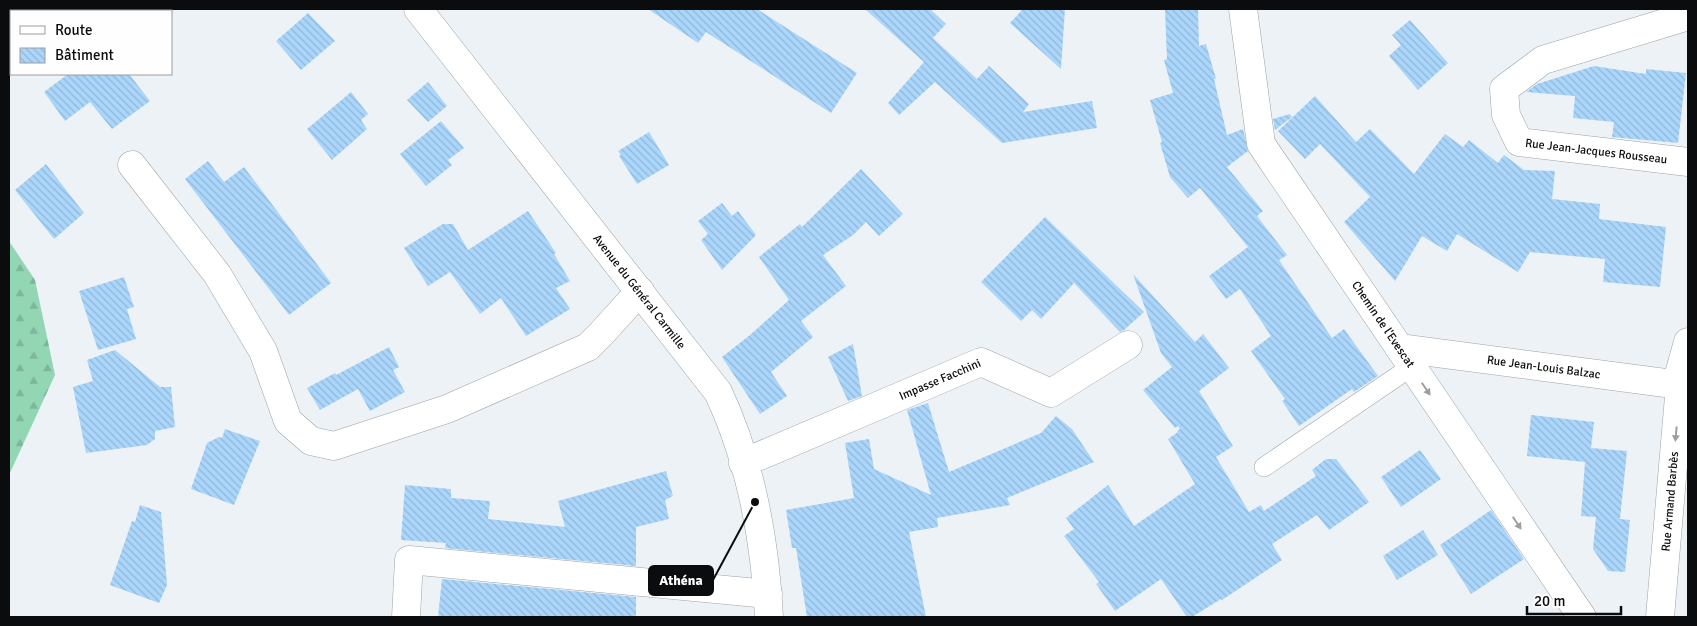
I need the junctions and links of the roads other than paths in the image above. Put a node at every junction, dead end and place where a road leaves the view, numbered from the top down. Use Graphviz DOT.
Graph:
graph roads {
  1 [pos="418,9"];
  2 [pos="1243,9"];
  3 [pos="1688,16"];
  4 [pos="1688,162"];
  5 [pos="132,165"];
  6 [pos="640,291"];
  7 [pos="1688,342"];
  8 [pos="1128,345"];
  9 [pos="1405,358"];
  10 [pos="1681,386"];
  11 [pos="744,463"];
  12 [pos="1264,467"];
  13 [pos="769,606"];
  14 [pos="406,617"];
  15 [pos="1582,617"];
  16 [pos="1660,617"];
  1 -- 6 [label="street, Avenue du Général Carmille"];
  2 -- 9 [label="street, Chemin de l'Evescat"];
  3 -- 4 [label="street, Rue Jean-Jacques Rousseau"];
  5 -- 6 [label="street"];
  6 -- 11 [label="street, Avenue du Général Carmille"];
  7 -- 10 [label="street, Rue Armand Barbès"];
  8 -- 11 [label="street, Impasse Facchini"];
  9 -- 10 [label="street, Rue Jean-Louis Balzac"];
  9 -- 12 [label="lane"];
  9 -- 15 [label="street, Chemin de l'Evescat, one-way"];
  10 -- 16 [label="street, Rue Armand Barbès, one-way"];
  11 -- 13 [label="street, Avenue du Général Carmille"];
  13 -- 14 [label="street"];
}
